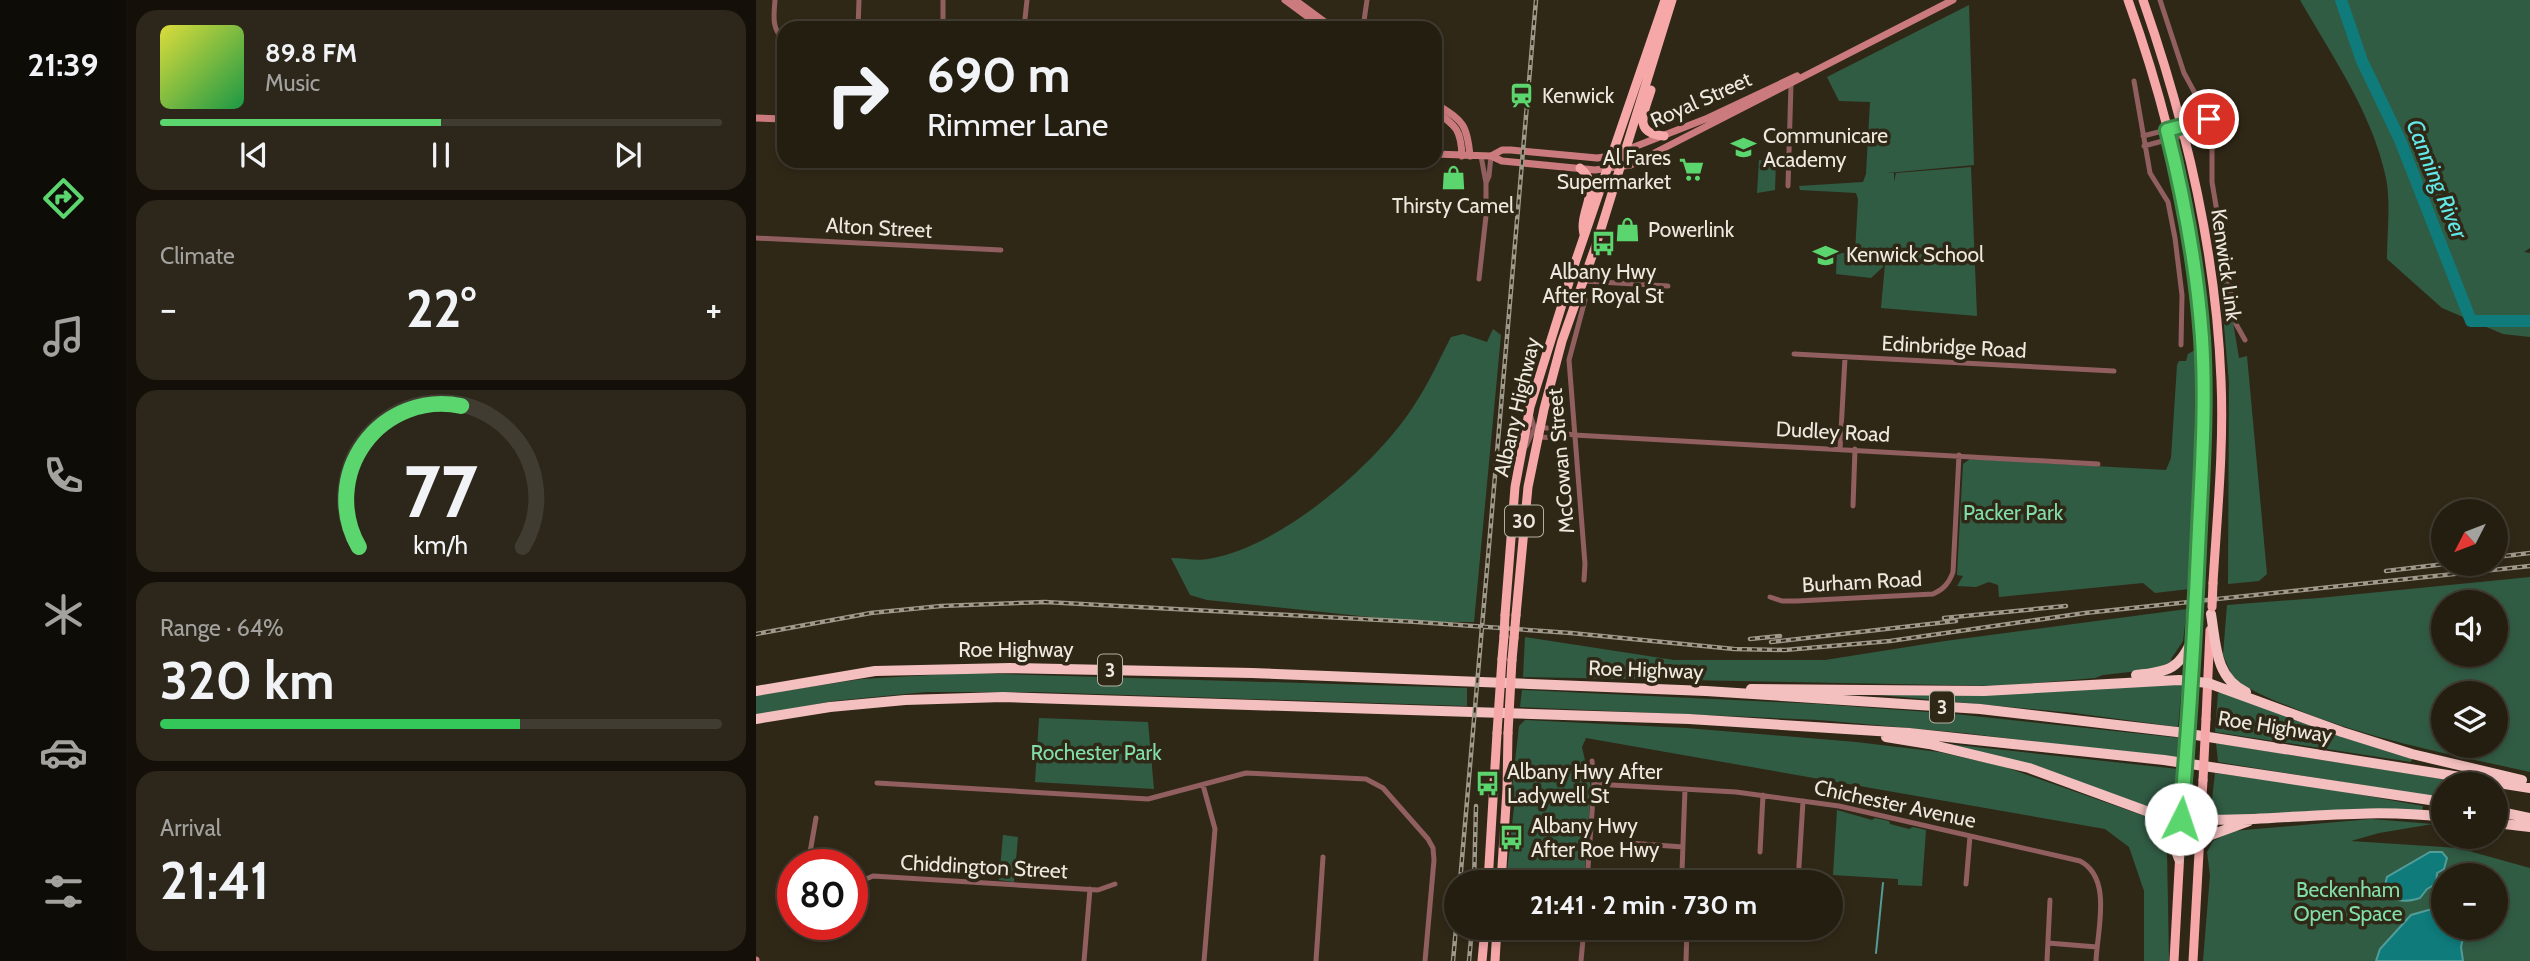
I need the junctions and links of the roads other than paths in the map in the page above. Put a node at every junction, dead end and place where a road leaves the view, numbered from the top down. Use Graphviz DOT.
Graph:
graph roads {
  1 [pos="775,0"];
  2 [pos="859,0"];
  3 [pos="943,0"];
  4 [pos="1285,0"];
  5 [pos="1295,0"];
  6 [pos="1367,0"];
  7 [pos="1665,0"];
  8 [pos="1672,0"];
  9 [pos="1953,0"];
  10 [pos="2143,0"];
  11 [pos="2160,0"];
  12 [pos="1025,1"];
  13 [pos="2128,2"];
  14 [pos="858,21"];
  15 [pos="943,21"];
  16 [pos="1024,21"];
  17 [pos="1314,21"];
  18 [pos="1324,21"];
  19 [pos="1364,21"];
  20 [pos="777,30"];
  21 [pos="1655,54"];
  22 [pos="1804,75"];
  23 [pos="2134,81"];
  24 [pos="1791,85"];
  25 [pos="1442,108"];
  26 [pos="1442,116"];
  27 [pos="756,118"];
  28 [pos="777,119"];
  29 [pos="2209,119"];
  30 [pos="2211,128"];
  31 [pos="2183,130"];
  32 [pos="2168,134"];
  33 [pos="1664,136"];
  34 [pos="2143,136"];
  35 [pos="2144,146"];
  36 [pos="1548,152"];
  37 [pos="1625,152"];
  38 [pos="1442,154"];
  39 [pos="1466,156"];
  40 [pos="1481,156"];
  41 [pos="1491,156"];
  42 [pos="1611,156"];
  43 [pos="1538,164"];
  44 [pos="1559,166"];
  45 [pos="1620,166"];
  46 [pos="1580,168"];
  47 [pos="1607,169"];
  48 [pos="1486,183"];
  49 [pos="1788,186"];
  50 [pos="1585,236"];
  51 [pos="756,238"];
  52 [pos="1001,250"];
  53 [pos="1479,279"];
  54 [pos="1583,281"];
  55 [pos="1668,286"];
  56 [pos="1585,300"];
  57 [pos="2245,340"];
  58 [pos="2181,345"];
  59 [pos="1794,354"];
  60 [pos="1846,358"];
  61 [pos="2113,371"];
  62 [pos="1529,410"];
  63 [pos="1537,432"];
  64 [pos="1571,434"];
  65 [pos="1840,449"];
  66 [pos="1855,449"];
  67 [pos="1959,455"];
  68 [pos="1519,459"];
  69 [pos="2098,464"];
  70 [pos="1853,506"];
  71 [pos="1584,580"];
  72 [pos="1770,597"];
  73 [pos="2212,610"];
  74 [pos="2194,635"];
  75 [pos="1509,637"];
  76 [pos="2191,680"];
  77 [pos="2091,683"];
  78 [pos="2208,683"];
  79 [pos="756,691"];
  80 [pos="1706,691"];
  81 [pos="2285,710"];
  82 [pos="756,719"];
  83 [pos="1852,730"];
  84 [pos="1592,761"];
  85 [pos="2530,782"];
  86 [pos="877,783"];
  87 [pos="1594,784"];
  88 [pos="1203,785"];
  89 [pos="2530,788"];
  90 [pos="1685,789"];
  91 [pos="1763,795"];
  92 [pos="2431,800"];
  93 [pos="1803,801"];
  94 [pos="2508,813"];
  95 [pos="2157,815"];
  96 [pos="2431,817"];
  97 [pos="816,818"];
  98 [pos="2530,818"];
  99 [pos="2181,819"];
  100 [pos="2252,819"];
  101 [pos="2201,820"];
  102 [pos="2508,824"];
  103 [pos="2530,827"];
  104 [pos="1970,836"];
  105 [pos="1629,843"];
  106 [pos="2200,844"];
  107 [pos="1683,847"];
  108 [pos="811,849"];
  109 [pos="1760,852"];
  110 [pos="1323,858"];
  111 [pos="2179,859"];
  112 [pos="1489,870"];
  113 [pos="1501,870"];
  114 [pos="1588,870"];
  115 [pos="1682,870"];
  116 [pos="1799,870"];
  117 [pos="868,878"];
  118 [pos="1115,884"];
  119 [pos="1966,884"];
  120 [pos="1090,889"];
  121 [pos="2050,900"];
  122 [pos="1484,940"];
  123 [pos="1496,940"];
  124 [pos="1583,940"];
  125 [pos="1687,940"];
  126 [pos="2048,943"];
  127 [pos="2096,947"];
  128 [pos="1084,961"];
  129 [pos="1204,961"];
  130 [pos="1316,961"];
  131 [pos="1425,961"];
  132 [pos="1482,961"];
  133 [pos="1495,961"];
  134 [pos="1581,961"];
  135 [pos="1686,961"];
  136 [pos="2047,961"];
  137 [pos="2096,961"];
  138 [pos="2174,961"];
  139 [pos="2193,961"];
  1 -- 20 [label="street"];
  2 -- 14 [label="street"];
  3 -- 15 [label="street"];
  4 -- 17 [label="main road"];
  5 -- 18 [label="main road"];
  6 -- 19 [label="street"];
  7 -- 42 [label="highway, Albany Highway"];
  8 -- 21 [label="highway, Albany Highway"];
  9 -- 22 [label="main road, Royal Street"];
  10 -- 31 [label="highway, Kenwick Link"];
  11 -- 29 [label="street"];
  12 -- 16 [label="street"];
  13 -- 32 [label="highway, Kenwick Link"];
  21 -- 33 [label="highway"];
  21 -- 37 [label="highway, Albany Highway"];
  22 -- 24 [label="main road, Royal Street"];
  22 -- 33 [label="main road, Royal Street"];
  23 -- 34 [label="street"];
  24 -- 45 [label="main road, Royal Street"];
  24 -- 49 [label="street"];
  25 -- 39 [label="main road"];
  26 -- 39 [label="main road"];
  27 -- 28 [label="main road"];
  29 -- 30 [label="street"];
  29 -- 31 [label="street"];
  30 -- 31 [label="street"];
  30 -- 57 [label="street"];
  31 -- 32 [label="street"];
  31 -- 73 [label="highway, Kenwick Link, bridge"];
  32 -- 34 [label="street"];
  32 -- 35 [label="street"];
  32 -- 74 [label="highway, Kenwick Link, bridge"];
  33 -- 37 [label="main road, Royal Street"];
  34 -- 35 [label="street"];
  35 -- 58 [label="street"];
  36 -- 41 [label="main road, Royal Street"];
  36 -- 42 [label="main road, Royal Street"];
  36 -- 43 [label="main road"];
  36 -- 44 [label="main road"];
  37 -- 42 [label="main road, Royal Street"];
  37 -- 45 [label="highway, Albany Highway"];
  38 -- 39 [label="main road"];
  39 -- 40 [label="main road"];
  40 -- 41 [label="main road"];
  40 -- 48 [label="street"];
  41 -- 43 [label="main road, Royal Street"];
  41 -- 48 [label="street"];
  42 -- 47 [label="highway, Albany Highway"];
  43 -- 44 [label="main road, Royal Street"];
  44 -- 46 [label="main road, Royal Street"];
  45 -- 47 [label="main road, Royal Street"];
  45 -- 54 [label="highway, Albany Highway / 30"];
  46 -- 47 [label="main road, Royal Street"];
  46 -- 50 [label="highway"];
  47 -- 50 [label="highway, Albany Highway"];
  48 -- 53 [label="street"];
  50 -- 62 [label="highway, Albany Highway"];
  51 -- 52 [label="street, Alton Street"];
  54 -- 55 [label="street"];
  54 -- 63 [label="highway, Albany Highway / 30"];
  56 -- 64 [label="street, McCowan Street"];
  59 -- 60 [label="street, Edinbridge Road"];
  60 -- 61 [label="street, Edinbridge Road"];
  60 -- 65 [label="street"];
  62 -- 63 [label="street"];
  62 -- 68 [label="highway, Albany Highway"];
  63 -- 64 [label="street, Dudley Road"];
  63 -- 64 [label="street, Dudley Road"];
  63 -- 68 [label="street"];
  63 -- 75 [label="highway, Albany Highway / 30, bridge"];
  64 -- 65 [label="street, Dudley Road"];
  64 -- 71 [label="street, McCowan Street"];
  65 -- 66 [label="street, Dudley Road"];
  66 -- 67 [label="street, Dudley Road"];
  66 -- 70 [label="street"];
  67 -- 69 [label="street, Dudley Road"];
  67 -- 72 [label="street, Burham Road"];
  68 -- 75 [label="highway, Albany Highway / 30, bridge"];
  73 -- 78 [label="highway, Kenwick Link"];
  73 -- 81 [label="highway"];
  74 -- 76 [label="highway, Kenwick Link"];
  74 -- 77 [label="highway"];
  75 -- 112 [label="highway, Albany Highway / 30, bridge"];
  75 -- 113 [label="highway, Albany Highway / 30, bridge"];
  76 -- 77 [label="highway"];
  76 -- 78 [label="highway"];
  76 -- 99 [label="highway, Kenwick Link, bridge"];
  77 -- 80 [label="highway"];
  78 -- 81 [label="highway"];
  78 -- 101 [label="highway, Kenwick Link, bridge"];
  79 -- 80 [label="highway, Roe Highway / 3"];
  80 -- 89 [label="highway, Roe Highway / 3"];
  81 -- 85 [label="highway"];
  82 -- 83 [label="highway, 3"];
  83 -- 92 [label="highway, 3"];
  83 -- 95 [label="highway"];
  84 -- 87 [label="street"];
  86 -- 88 [label="street"];
  87 -- 90 [label="street, Chichester Avenue"];
  87 -- 114 [label="street"];
  88 -- 129 [label="street"];
  88 -- 131 [label="street"];
  90 -- 91 [label="street, Chichester Avenue"];
  90 -- 107 [label="street"];
  91 -- 93 [label="street, Chichester Avenue"];
  91 -- 109 [label="street"];
  93 -- 104 [label="street, Chichester Avenue"];
  93 -- 116 [label="street"];
  94 -- 98 [label="highway"];
  95 -- 99 [label="highway"];
  95 -- 111 [label="highway"];
  96 -- 100 [label="highway"];
  97 -- 108 [label="street"];
  99 -- 101 [label="highway"];
  99 -- 111 [label="highway, Kenwick Link"];
  100 -- 101 [label="highway"];
  100 -- 106 [label="highway"];
  101 -- 106 [label="highway, Kenwick Link"];
  102 -- 103 [label="highway"];
  104 -- 119 [label="street"];
  104 -- 127 [label="street, Chichester Avenue"];
  105 -- 107 [label="street"];
  106 -- 139 [label="highway, Kenwick Link"];
  107 -- 115 [label="street"];
  110 -- 130 [label="street"];
  111 -- 138 [label="highway, Kenwick Link"];
  117 -- 120 [label="street, Chiddington Street"];
  118 -- 120 [label="street, Chiddington Street"];
  120 -- 128 [label="street"];
  121 -- 126 [label="street"];
  122 -- 132 [label="highway"];
  123 -- 133 [label="highway"];
  124 -- 134 [label="street"];
  125 -- 135 [label="street"];
  126 -- 127 [label="street"];
  126 -- 136 [label="street"];
  127 -- 137 [label="street, Chichester Avenue"];
}
